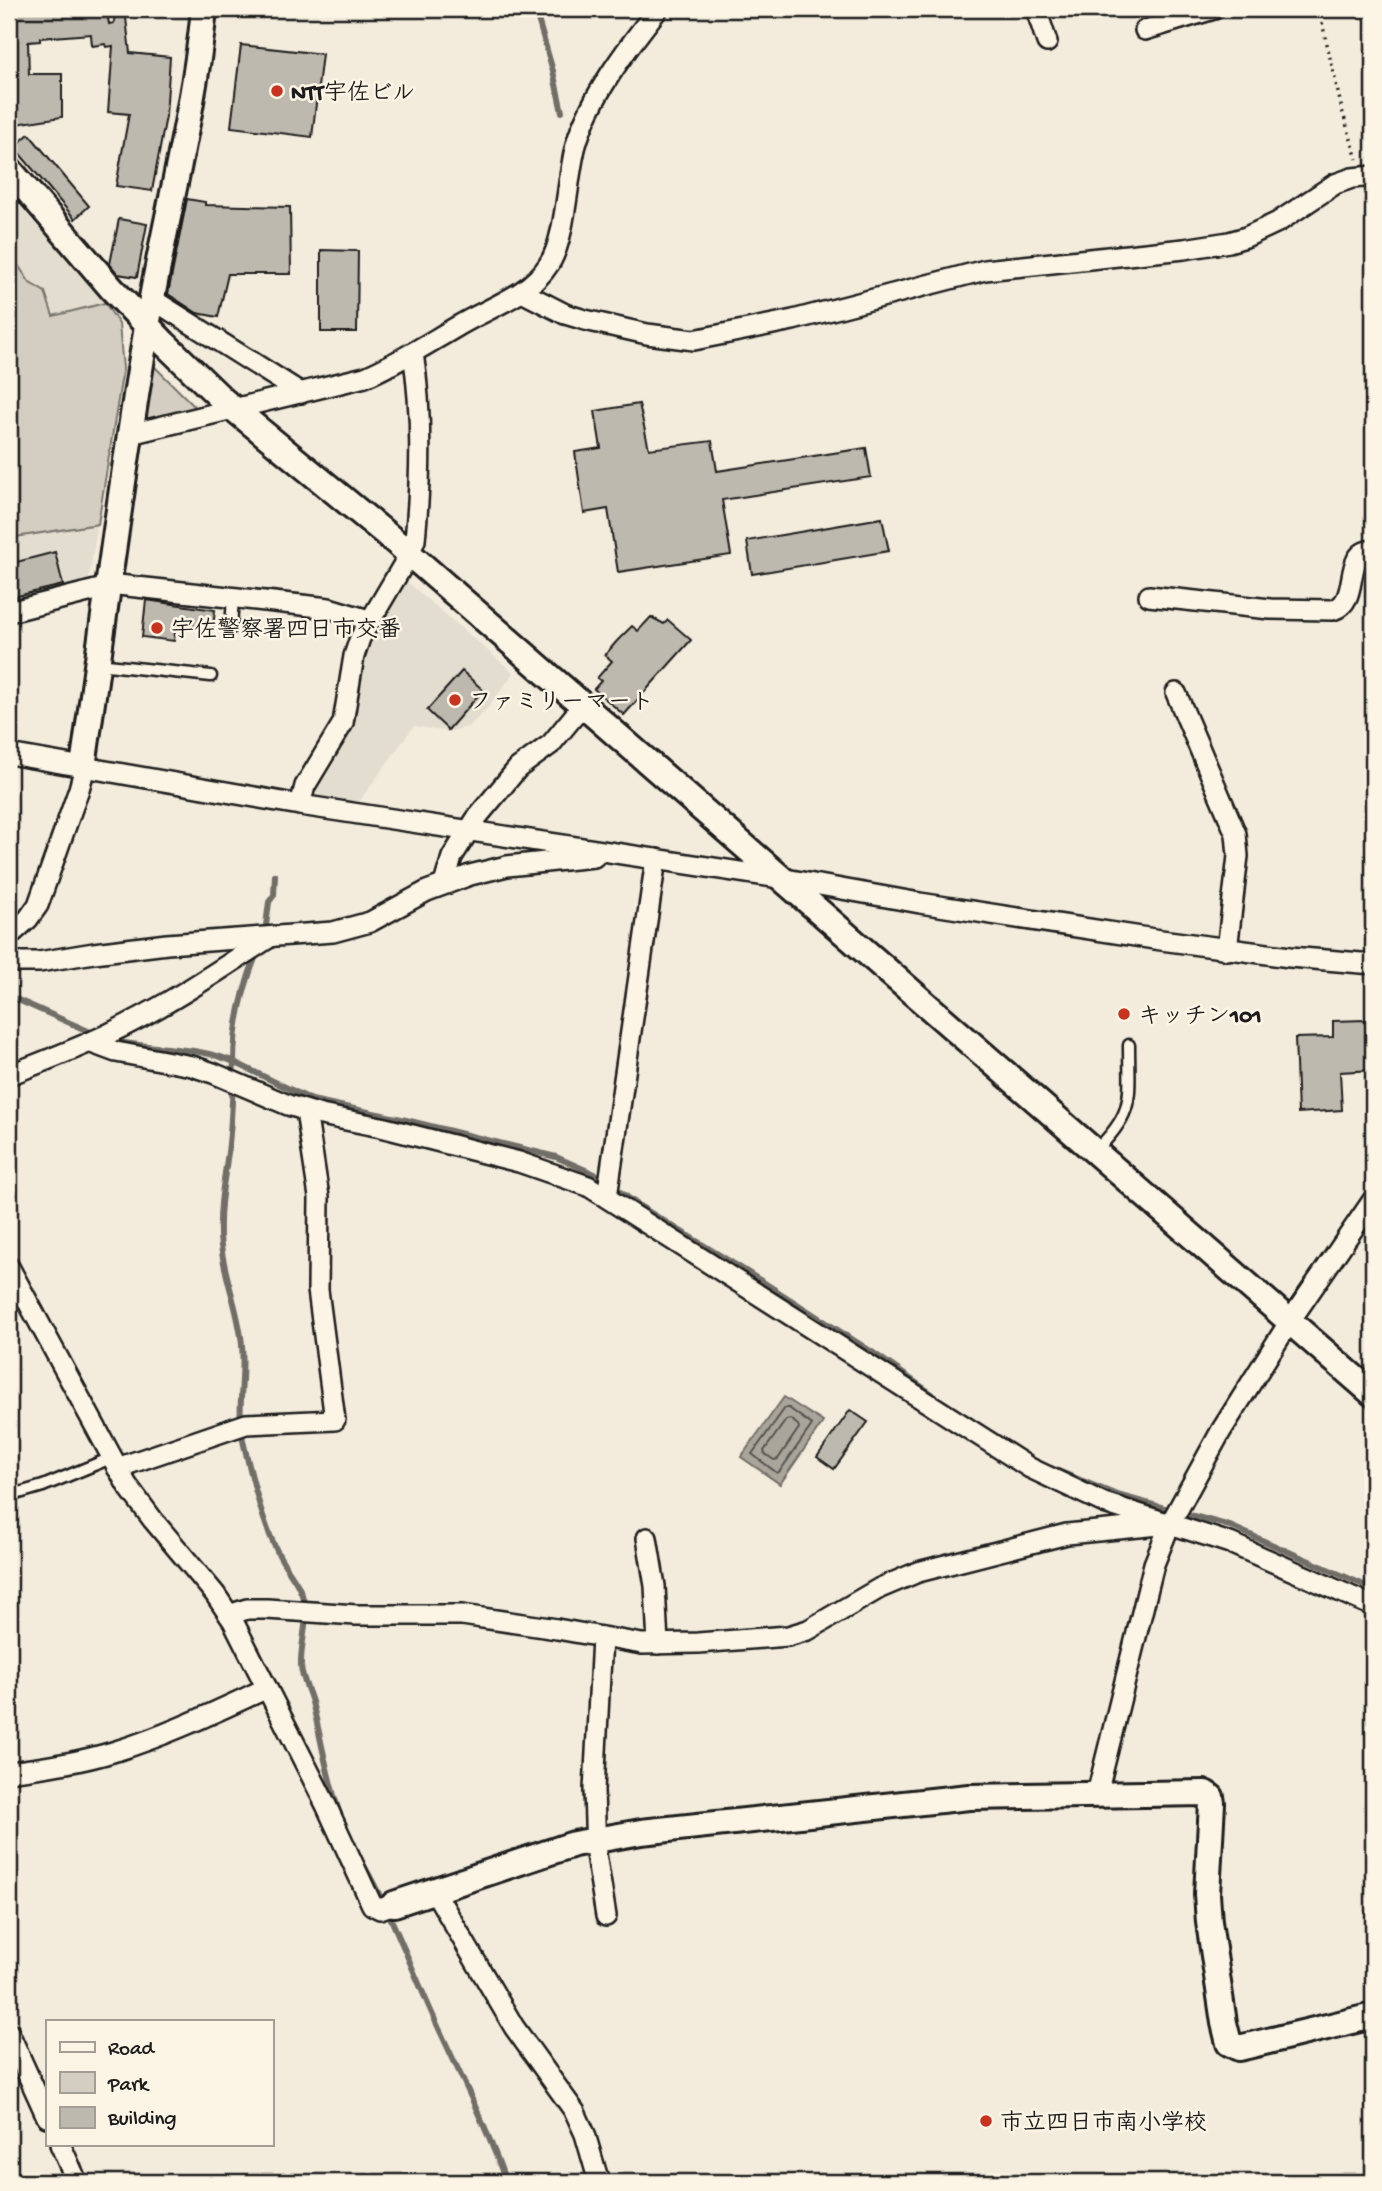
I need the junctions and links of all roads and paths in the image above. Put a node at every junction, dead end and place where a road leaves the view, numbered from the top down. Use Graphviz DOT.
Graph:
graph roads {
  1 [pos="204,9"];
  2 [pos="658,9"];
  3 [pos="1036,9"];
  4 [pos="1214,9"];
  5 [pos="1319,9"];
  6 [pos="1145,30"];
  7 [pos="1047,42"];
  8 [pos="9,169"];
  9 [pos="1367,177"];
  10 [pos="522,292"];
  11 [pos="152,299"];
  12 [pos="147,326"];
  13 [pos="413,354"];
  14 [pos="301,393"];
  15 [pos="233,409"];
  16 [pos="130,434"];
  17 [pos="1373,550"];
  18 [pos="409,555"];
  19 [pos="108,586"];
  20 [pos="1149,596"];
  21 [pos="233,597"];
  22 [pos="9,611"];
  23 [pos="369,620"];
  24 [pos="230,628"];
  25 [pos="97,664"];
  26 [pos="211,676"];
  27 [pos="1176,693"];
  28 [pos="583,705"];
  29 [pos="9,754"];
  30 [pos="84,767"];
  31 [pos="300,805"];
  32 [pos="467,830"];
  33 [pos="623,854"];
  34 [pos="656,859"];
  35 [pos="780,878"];
  36 [pos="444,884"];
  37 [pos="9,936"];
  38 [pos="270,937"];
  39 [pos="1227,950"];
  40 [pos="9,962"];
  41 [pos="1373,964"];
  42 [pos="89,1042"];
  43 [pos="1129,1045"];
  44 [pos="9,1075"];
  45 [pos="306,1111"];
  46 [pos="1095,1152"];
  47 [pos="607,1197"];
  48 [pos="1370,1208"];
  49 [pos="9,1267"];
  50 [pos="1290,1321"];
  51 [pos="1373,1394"];
  52 [pos="114,1463"];
  53 [pos="9,1496"];
  54 [pos="1171,1523"];
  55 [pos="647,1538"];
  56 [pos="1373,1606"];
  57 [pos="229,1615"];
  58 [pos="602,1638"];
  59 [pos="658,1644"];
  60 [pos="267,1688"];
  61 [pos="9,1772"];
  62 [pos="1097,1794"];
  63 [pos="595,1839"];
  64 [pos="435,1892"];
  65 [pos="394,1904"];
  66 [pos="606,1916"];
  67 [pos="1373,2016"];
  68 [pos="9,2033"];
  69 [pos="14,2059"];
  70 [pos="46,2115"];
  71 [pos="61,2146"];
  72 [pos="77,2182"];
  73 [pos="599,2182"];
  1 -- 11 [label="street"];
  2 -- 10 [label="street"];
  3 -- 7 [label="street"];
  4 -- 6 [label="street"];
  5 -- 9 [label="path"];
  8 -- 12 [label="street"];
  9 -- 10 [label="street"];
  10 -- 13 [label="street"];
  11 -- 12 [label="street"];
  11 -- 14 [label="street"];
  12 -- 15 [label="street"];
  12 -- 16 [label="street"];
  13 -- 14 [label="street"];
  13 -- 18 [label="street"];
  14 -- 15 [label="street"];
  15 -- 16 [label="street"];
  15 -- 18 [label="street"];
  16 -- 19 [label="street"];
  17 -- 20 [label="street"];
  18 -- 23 [label="street"];
  18 -- 28 [label="street"];
  19 -- 21 [label="street"];
  19 -- 22 [label="street"];
  19 -- 25 [label="street"];
  21 -- 23 [label="street"];
  21 -- 24 [label="lane"];
  23 -- 31 [label="street"];
  25 -- 26 [label="lane"];
  25 -- 30 [label="street"];
  27 -- 39 [label="street"];
  28 -- 32 [label="street"];
  28 -- 35 [label="street"];
  29 -- 30 [label="street"];
  30 -- 31 [label="street"];
  30 -- 37 [label="street"];
  31 -- 32 [label="street"];
  32 -- 33 [label="street"];
  32 -- 36 [label="street"];
  33 -- 34 [label="street"];
  33 -- 36 [label="street"];
  34 -- 35 [label="street"];
  34 -- 47 [label="street"];
  35 -- 39 [label="street"];
  35 -- 46 [label="street"];
  36 -- 38 [label="street"];
  38 -- 40 [label="street"];
  38 -- 42 [label="street"];
  39 -- 41 [label="street"];
  42 -- 44 [label="street"];
  42 -- 45 [label="street"];
  43 -- 46 [label="lane"];
  45 -- 47 [label="street"];
  45 -- 52 [label="street"];
  46 -- 50 [label="street"];
  47 -- 54 [label="street"];
  48 -- 50 [label="street"];
  49 -- 52 [label="street"];
  50 -- 51 [label="street"];
  50 -- 54 [label="street"];
  52 -- 53 [label="lane"];
  52 -- 57 [label="street"];
  54 -- 56 [label="street"];
  54 -- 59 [label="street"];
  54 -- 62 [label="street"];
  55 -- 59 [label="street"];
  57 -- 58 [label="street"];
  57 -- 60 [label="street"];
  58 -- 59 [label="street"];
  58 -- 63 [label="street"];
  60 -- 61 [label="street"];
  60 -- 65 [label="street"];
  62 -- 63 [label="street"];
  62 -- 67 [label="street"];
  63 -- 64 [label="street"];
  63 -- 66 [label="street"];
  64 -- 65 [label="street"];
  64 -- 73 [label="street"];
  68 -- 69 [label="street"];
  69 -- 70 [label="street"];
  71 -- 72 [label="street"];
}
